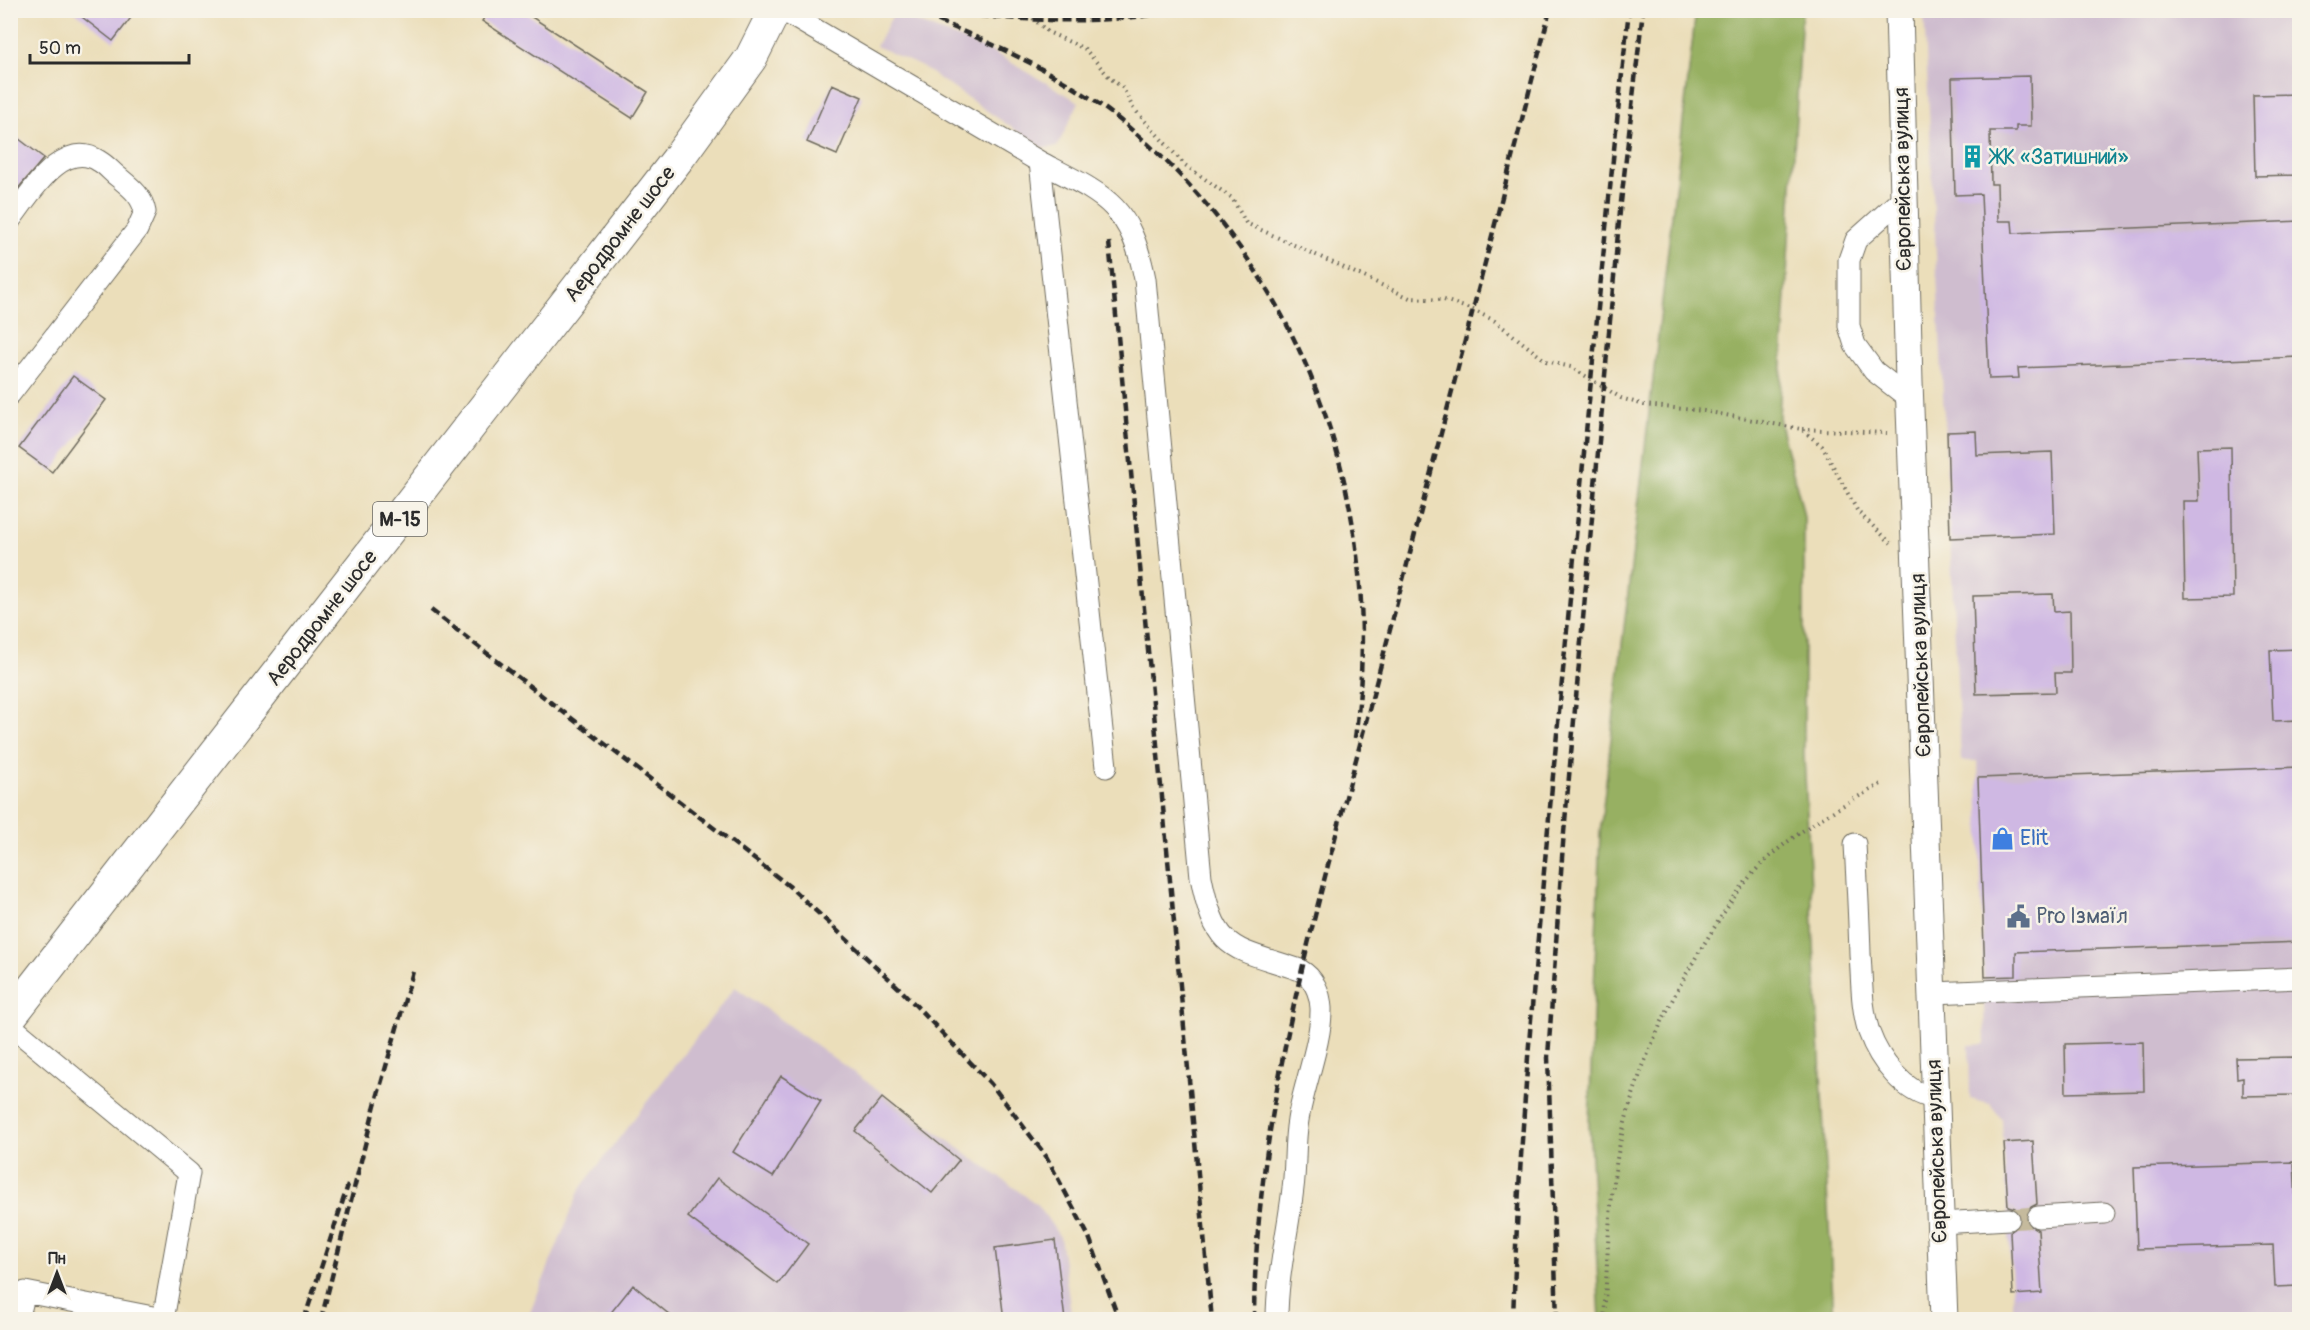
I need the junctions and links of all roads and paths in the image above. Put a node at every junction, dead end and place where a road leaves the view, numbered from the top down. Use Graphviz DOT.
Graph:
graph roads {
  1 [pos="775,10"];
  2 [pos="782,10"];
  3 [pos="1024,10"];
  4 [pos="1899,10"];
  5 [pos="1040,162"];
  6 [pos="1903,198"];
  7 [pos="10,220"];
  8 [pos="10,394"];
  9 [pos="1910,399"];
  10 [pos="1801,429"];
  11 [pos="1895,433"];
  12 [pos="1918,567"];
  13 [pos="1106,767"];
  14 [pos="1883,783"];
  15 [pos="1856,843"];
  16 [pos="2300,978"];
  17 [pos="1933,993"];
  18 [pos="10,1017"];
  19 [pos="10,1025"];
  20 [pos="1934,1098"];
  21 [pos="2104,1213"];
  22 [pos="2038,1217"];
  23 [pos="2009,1219"];
  24 [pos="1940,1223"];
  25 [pos="94,1313"];
  26 [pos="163,1319"];
  27 [pos="18,1320"];
  28 [pos="1277,1320"];
  29 [pos="1604,1320"];
  30 [pos="1944,1320"];
  1 -- 18 [label="highway, Аеродромне шосе / М-15"];
  2 -- 5 [label="lane"];
  3 -- 10 [label="path"];
  4 -- 6 [label="main road, Європейська вулиця"];
  5 -- 13 [label="lane"];
  5 -- 28 [label="lane"];
  6 -- 9 [label="main road, Європейська вулиця"];
  6 -- 9 [label="lane"];
  7 -- 8 [label="lane"];
  9 -- 12 [label="main road, Європейська вулиця"];
  10 -- 11 [label="path"];
  10 -- 12 [label="path"];
  12 -- 17 [label="main road, Європейська вулиця"];
  14 -- 29 [label="path"];
  15 -- 20 [label="lane"];
  16 -- 17 [label="lane"];
  17 -- 20 [label="main road, Європейська вулиця"];
  19 -- 26 [label="lane"];
  20 -- 24 [label="main road, Європейська вулиця"];
  21 -- 22 [label="lane"];
  23 -- 24 [label="lane"];
  24 -- 30 [label="main road, Європейська вулиця"];
  25 -- 26 [label="lane"];
  25 -- 27 [label="lane"];
}
